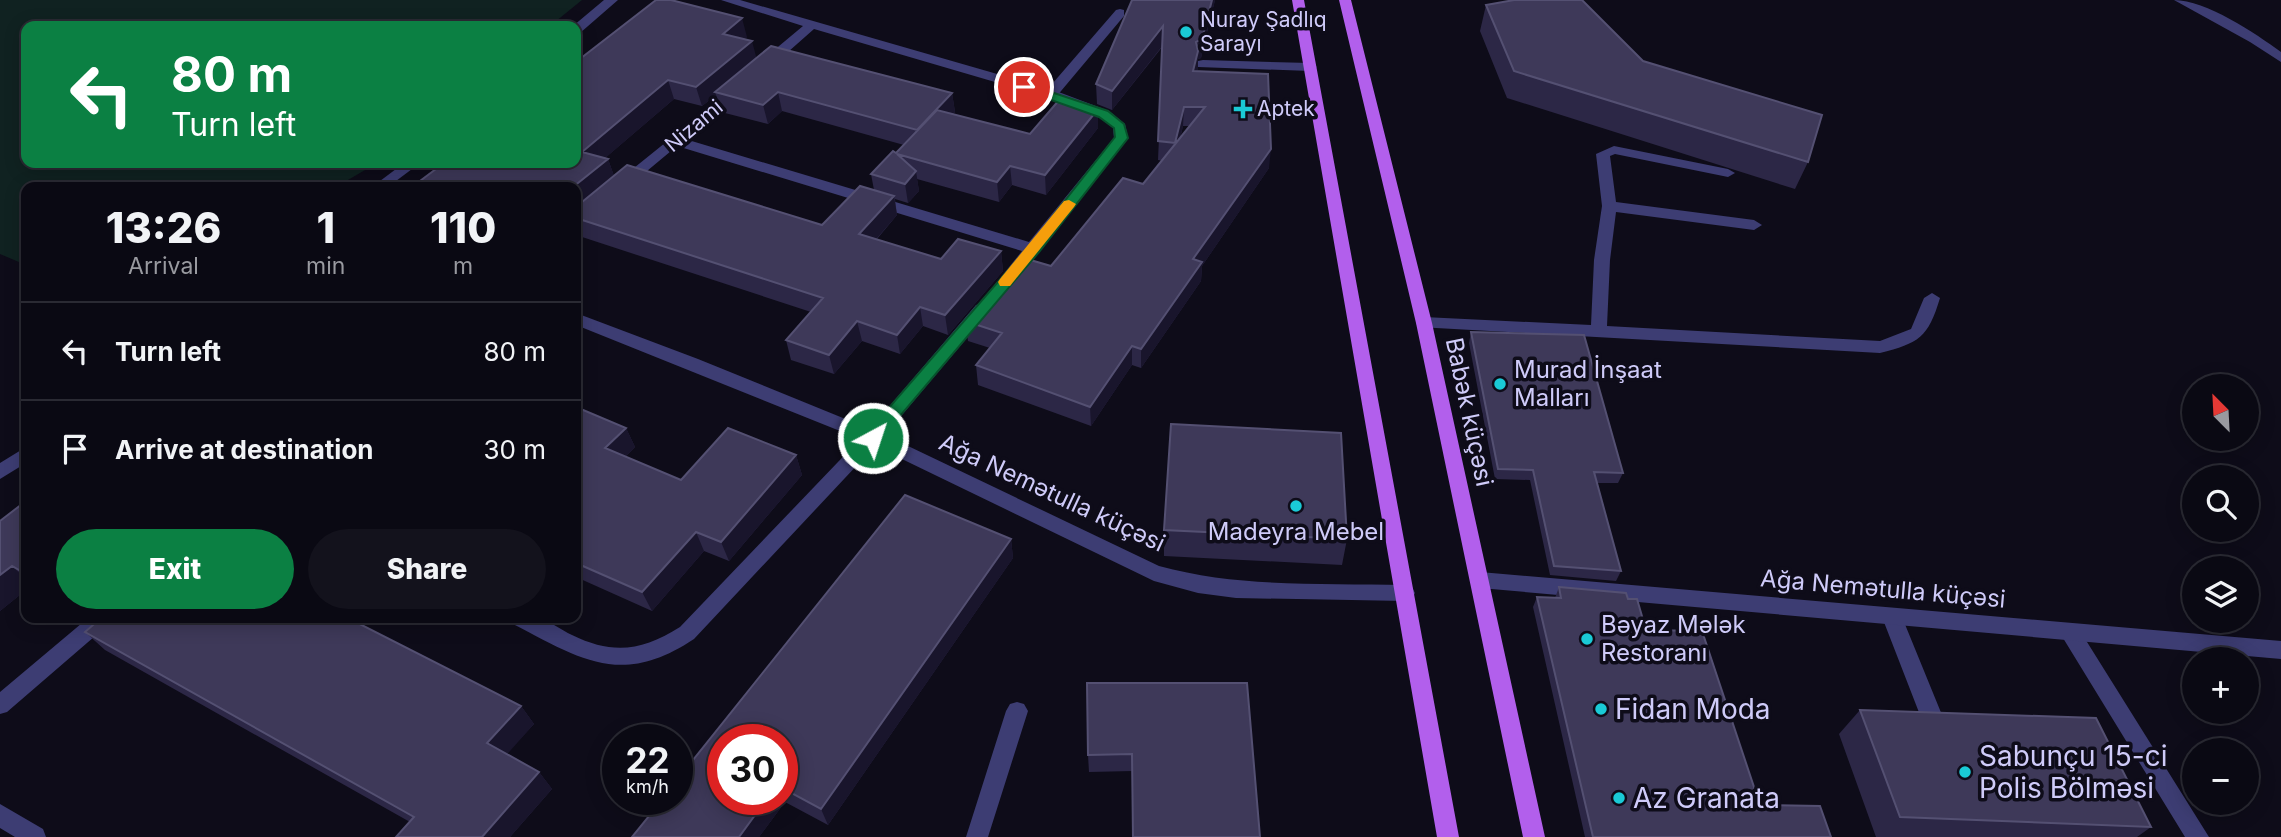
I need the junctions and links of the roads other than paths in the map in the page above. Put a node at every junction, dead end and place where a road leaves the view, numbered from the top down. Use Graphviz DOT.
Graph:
graph roads {
  1 [pos="612,0"];
  2 [pos="727,0"];
  3 [pos="1298,0"];
  4 [pos="1345,0"];
  5 [pos="2180,0"];
  6 [pos="1120,13"];
  7 [pos="581,26"];
  8 [pos="810,26"];
  9 [pos="2281,58"];
  10 [pos="1203,64"];
  11 [pos="1310,67"];
  12 [pos="1051,94"];
  13 [pos="676,141"];
  14 [pos="406,168"];
  15 [pos="1728,173"];
  16 [pos="386,182"];
  17 [pos="616,190"];
  18 [pos="1609,206"];
  19 [pos="1754,225"];
  20 [pos="1034,249"];
  21 [pos="1932,298"];
  22 [pos="581,321"];
  23 [pos="1424,323"];
  24 [pos="1599,331"];
  25 [pos="873,438"];
  26 [pos="21,457"];
  27 [pos="0,472"];
  28 [pos="1480,580"];
  29 [pos="1405,593"];
  30 [pos="1892,617"];
  31 [pos="96,623"];
  32 [pos="530,623"];
  33 [pos="2070,632"];
  34 [pos="2281,650"];
  35 [pos="0,705"];
  36 [pos="1017,711"];
  37 [pos="1931,715"];
  38 [pos="0,815"];
  39 [pos="34,837"];
  40 [pos="977,837"];
  41 [pos="1448,837"];
  42 [pos="1534,837"];
  43 [pos="2198,837"];
  1 -- 7 [label="street"];
  2 -- 8 [label="street"];
  3 -- 11 [label="main road"];
  4 -- 23 [label="main road, Babək küçəsi"];
  5 -- 9 [label="street"];
  6 -- 12 [label="street"];
  8 -- 12 [label="street"];
  8 -- 13 [label="street, Nizami"];
  10 -- 11 [label="street"];
  11 -- 29 [label="main road"];
  12 -- 20 [label="street"];
  13 -- 17 [label="street, Nizami"];
  13 -- 20 [label="street"];
  14 -- 16 [label="street"];
  15 -- 18 [label="street"];
  18 -- 19 [label="street"];
  18 -- 24 [label="street"];
  20 -- 25 [label="street"];
  21 -- 24 [label="street"];
  22 -- 25 [label="street, Ağa Nemətulla küçəsi"];
  23 -- 24 [label="street"];
  23 -- 28 [label="main road, Babək küçəsi"];
  25 -- 29 [label="street, Ağa Nemətulla küçəsi"];
  25 -- 32 [label="street"];
  26 -- 27 [label="street"];
  28 -- 30 [label="street, Ağa Nemətulla küçəsi"];
  28 -- 42 [label="main road, Babək küçəsi"];
  29 -- 41 [label="main road"];
  30 -- 33 [label="street, Ağa Nemətulla küçəsi"];
  30 -- 37 [label="street"];
  31 -- 35 [label="street"];
  33 -- 34 [label="street, Ağa Nemətulla küçəsi"];
  33 -- 43 [label="street"];
  36 -- 40 [label="street"];
  38 -- 39 [label="street"];
}
